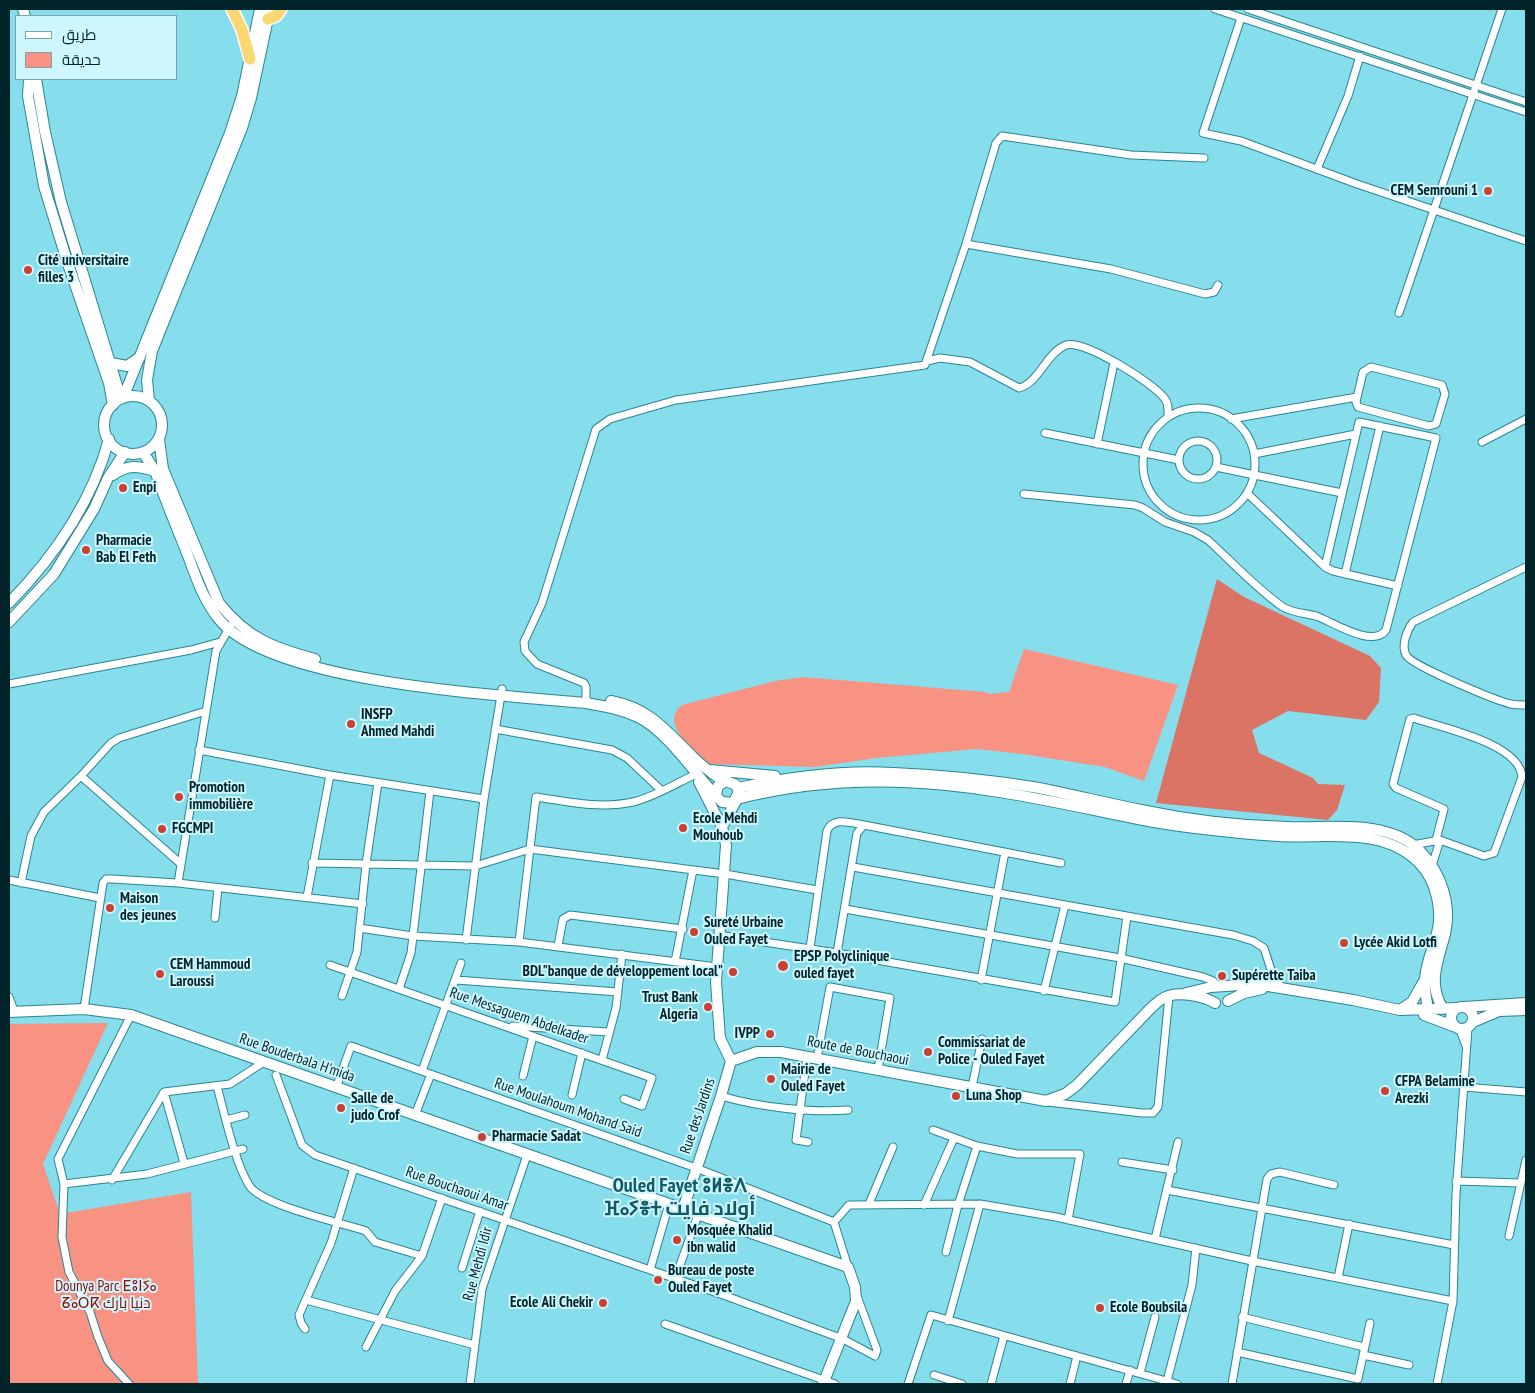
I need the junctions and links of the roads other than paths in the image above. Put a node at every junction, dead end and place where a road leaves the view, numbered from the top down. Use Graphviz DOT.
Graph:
graph roads {
  1 [pos="232,9"];
  2 [pos="281,9"];
  3 [pos="1215,9"];
  4 [pos="1248,9"];
  5 [pos="1502,9"];
  6 [pos="264,14"];
  7 [pos="1241,18"];
  8 [pos="1360,56"];
  9 [pos="250,59"];
  10 [pos="29,80"];
  11 [pos="36,80"];
  12 [pos="1477,86"];
  13 [pos="1474,94"];
  14 [pos="1526,102"];
  15 [pos="1526,112"];
  16 [pos="1204,158"];
  17 [pos="1317,169"];
  18 [pos="1433,209"];
  19 [pos="1526,241"];
  20 [pos="966,244"];
  21 [pos="1218,285"];
  22 [pos="1399,313"];
  23 [pos="140,357"];
  24 [pos="926,361"];
  25 [pos="112,363"];
  26 [pos="1114,363"];
  27 [pos="1357,397"];
  28 [pos="119,400"];
  29 [pos="149,400"];
  30 [pos="1168,417"];
  31 [pos="1231,419"];
  32 [pos="1526,419"];
  33 [pos="1380,426"];
  34 [pos="1045,433"];
  35 [pos="1356,434"];
  36 [pos="108,439"];
  37 [pos="159,439"];
  38 [pos="1482,442"];
  39 [pos="1097,444"];
  40 [pos="126,452"];
  41 [pos="143,452"];
  42 [pos="1143,454"];
  43 [pos="1254,454"];
  44 [pos="1179,460"];
  45 [pos="1216,467"];
  46 [pos="155,471"];
  47 [pos="1254,475"];
  48 [pos="108,478"];
  49 [pos="1342,493"];
  50 [pos="1024,494"];
  51 [pos="1248,494"];
  52 [pos="1158,504"];
  53 [pos="1143,508"];
  54 [pos="1325,567"];
  55 [pos="1526,567"];
  56 [pos="1345,574"];
  57 [pos="1398,586"];
  58 [pos="9,603"];
  59 [pos="9,622"];
  60 [pos="231,625"];
  61 [pos="220,642"];
  62 [pos="9,684"];
  63 [pos="502,692"];
  64 [pos="586,700"];
  65 [pos="1526,705"];
  66 [pos="206,711"];
  67 [pos="495,729"];
  68 [pos="200,750"];
  69 [pos="684,761"];
  70 [pos="706,770"];
  71 [pos="330,775"];
  72 [pos="694,775"];
  73 [pos="81,776"];
  74 [pos="808,776"];
  75 [pos="724,782"];
  76 [pos="378,783"];
  77 [pos="738,788"];
  78 [pos="661,790"];
  79 [pos="430,791"];
  80 [pos="716,795"];
  81 [pos="484,799"];
  82 [pos="737,799"];
  83 [pos="864,825"];
  84 [pos="722,827"];
  85 [pos="1438,840"];
  86 [pos="1412,845"];
  87 [pos="530,849"];
  88 [pos="1005,852"];
  89 [pos="312,863"];
  90 [pos="1061,863"];
  91 [pos="181,864"];
  92 [pos="366,864"];
  93 [pos="421,864"];
  94 [pos="475,866"];
  95 [pos="1432,866"];
  96 [pos="853,867"];
  97 [pos="693,870"];
  98 [pos="725,874"];
  99 [pos="9,880"];
  100 [pos="21,883"];
  101 [pos="178,883"];
  102 [pos="218,888"];
  103 [pos="817,890"];
  104 [pos="998,893"];
  105 [pos="307,897"];
  106 [pos="100,898"];
  107 [pos="363,904"];
  108 [pos="1065,905"];
  109 [pos="845,909"];
  110 [pos="1127,916"];
  111 [pos="215,918"];
  112 [pos="360,928"];
  113 [pos="683,929"];
  114 [pos="718,935"];
  115 [pos="413,936"];
  116 [pos="989,936"];
  117 [pos="466,940"];
  118 [pos="519,942"];
  119 [pos="558,946"];
  120 [pos="1054,947"];
  121 [pos="810,948"];
  122 [pos="837,953"];
  123 [pos="622,954"];
  124 [pos="1120,958"];
  125 [pos="675,962"];
  126 [pos="461,964"];
  127 [pos="330,965"];
  128 [pos="717,967"];
  129 [pos="351,972"];
  130 [pos="1425,978"];
  131 [pos="456,980"];
  132 [pos="981,980"];
  133 [pos="1219,987"];
  134 [pos="1283,988"];
  135 [pos="399,989"];
  136 [pos="1044,991"];
  137 [pos="618,992"];
  138 [pos="342,996"];
  139 [pos="1173,996"];
  140 [pos="9,997"];
  141 [pos="1228,1001"];
  142 [pos="1214,1003"];
  143 [pos="1526,1003"];
  144 [pos="447,1006"];
  145 [pos="1460,1008"];
  146 [pos="84,1009"];
  147 [pos="1443,1009"];
  148 [pos="1400,1010"];
  149 [pos="1526,1010"];
  150 [pos="11,1012"];
  151 [pos="1429,1014"];
  152 [pos="131,1016"];
  153 [pos="502,1025"];
  154 [pos="1463,1027"];
  155 [pos="609,1032"];
  156 [pos="533,1036"];
  157 [pos="982,1039"];
  158 [pos="582,1053"];
  159 [pos="812,1058"];
  160 [pos="602,1060"];
  161 [pos="731,1061"];
  162 [pos="264,1062"];
  163 [pos="878,1070"];
  164 [pos="422,1071"];
  165 [pos="431,1074"];
  166 [pos="276,1075"];
  167 [pos="523,1076"];
  168 [pos="218,1086"];
  169 [pos="972,1087"];
  170 [pos="1464,1087"];
  171 [pos="336,1088"];
  172 [pos="164,1092"];
  173 [pos="1526,1094"];
  174 [pos="572,1095"];
  175 [pos="722,1096"];
  176 [pos="624,1100"];
  177 [pos="1046,1101"];
  178 [pos="800,1108"];
  179 [pos="848,1110"];
  180 [pos="244,1115"];
  181 [pos="414,1115"];
  182 [pos="226,1120"];
  183 [pos="933,1130"];
  184 [pos="954,1138"];
  185 [pos="808,1142"];
  186 [pos="1178,1142"];
  187 [pos="977,1146"];
  188 [pos="893,1147"];
  189 [pos="240,1149"];
  190 [pos="527,1155"];
  191 [pos="1526,1160"];
  192 [pos="1122,1162"];
  193 [pos="184,1163"];
  194 [pos="354,1168"];
  195 [pos="696,1168"];
  196 [pos="1173,1170"];
  197 [pos="112,1180"];
  198 [pos="1456,1181"];
  199 [pos="1521,1183"];
  200 [pos="64,1184"];
  201 [pos="1334,1185"];
  202 [pos="1167,1190"];
  203 [pos="442,1198"];
  204 [pos="669,1204"];
  205 [pos="868,1204"];
  206 [pos="980,1204"];
  207 [pos="958,1205"];
  208 [pos="924,1206"];
  209 [pos="1261,1208"];
  210 [pos="683,1209"];
  211 [pos="480,1211"];
  212 [pos="698,1215"];
  213 [pos="505,1220"];
  214 [pos="1068,1220"];
  215 [pos="337,1221"];
  216 [pos="834,1222"];
  217 [pos="1349,1224"];
  218 [pos="1509,1236"];
  219 [pos="1155,1239"];
  220 [pos="1454,1245"];
  221 [pos="1196,1248"];
  222 [pos="946,1252"];
  223 [pos="422,1256"];
  224 [pos="1252,1261"];
  225 [pos="462,1268"];
  226 [pos="848,1268"];
  227 [pos="650,1270"];
  228 [pos="1338,1278"];
  229 [pos="676,1279"];
  230 [pos="856,1294"];
  231 [pos="306,1300"];
  232 [pos="1453,1301"];
  233 [pos="1155,1317"];
  234 [pos="1242,1317"];
  235 [pos="381,1321"];
  236 [pos="948,1321"];
  237 [pos="1370,1323"];
  238 [pos="665,1324"];
  239 [pos="305,1329"];
  240 [pos="1004,1336"];
  241 [pos="843,1339"];
  242 [pos="475,1345"];
  243 [pos="366,1347"];
  244 [pos="1364,1351"];
  245 [pos="1237,1352"];
  246 [pos="1077,1356"];
  247 [pos="1409,1365"];
  248 [pos="1130,1370"];
  249 [pos="1140,1373"];
  250 [pos="934,1375"];
  251 [pos="1167,1381"];
  252 [pos="828,1383"];
  253 [pos="129,1384"];
  254 [pos="470,1384"];
  255 [pos="908,1384"];
  256 [pos="962,1384"];
  257 [pos="991,1384"];
  258 [pos="1070,1384"];
  259 [pos="1126,1384"];
  260 [pos="1177,1384"];
  261 [pos="1234,1384"];
  262 [pos="1437,1384"];
  1 -- 9 [label="highway"];
  2 -- 6 [label="highway"];
  3 -- 7 [label="street"];
  4 -- 12 [label="street"];
  5 -- 12 [label="street"];
  6 -- 9 [label="main road"];
  6 -- 29 [label="main road"];
  7 -- 8 [label="street"];
  7 -- 17 [label="street"];
  8 -- 13 [label="street"];
  8 -- 17 [label="street"];
  9 -- 23 [label="main road"];
  10 -- 28 [label="main road"];
  11 -- 25 [label="main road"];
  12 -- 13 [label="street"];
  12 -- 14 [label="street"];
  13 -- 15 [label="street"];
  13 -- 18 [label="street"];
  16 -- 20 [label="street"];
  17 -- 18 [label="street"];
  18 -- 19 [label="street"];
  18 -- 22 [label="street"];
  20 -- 21 [label="street"];
  20 -- 24 [label="street"];
  23 -- 25 [label="main road"];
  23 -- 28 [label="main road"];
  24 -- 26 [label="street"];
  24 -- 64 [label="street"];
  25 -- 28 [label="main road"];
  26 -- 30 [label="street"];
  26 -- 39 [label="street"];
  27 -- 27 [label="street"];
  27 -- 31 [label="street"];
  28 -- 29 [label="main road"];
  28 -- 36 [label="main road"];
  29 -- 37 [label="main road"];
  30 -- 31 [label="street"];
  30 -- 42 [label="street"];
  31 -- 43 [label="street"];
  32 -- 38 [label="street"];
  33 -- 35 [label="street"];
  33 -- 56 [label="street"];
  33 -- 57 [label="street"];
  34 -- 39 [label="street"];
  35 -- 43 [label="street"];
  35 -- 49 [label="street"];
  36 -- 40 [label="main road"];
  36 -- 58 [label="main road"];
  37 -- 41 [label="main road"];
  37 -- 60 [label="main road"];
  39 -- 42 [label="street"];
  40 -- 41 [label="main road"];
  40 -- 48 [label="main road"];
  41 -- 46 [label="main road"];
  42 -- 44 [label="street"];
  42 -- 52 [label="street"];
  43 -- 47 [label="street"];
  44 -- 45 [label="street"];
  44 -- 45 [label="street"];
  45 -- 47 [label="street"];
  46 -- 48 [label="main road"];
  46 -- 60 [label="main road"];
  47 -- 49 [label="street"];
  47 -- 51 [label="street"];
  48 -- 59 [label="main road"];
  49 -- 54 [label="street"];
  50 -- 53 [label="street"];
  51 -- 52 [label="street"];
  51 -- 54 [label="street"];
  52 -- 53 [label="street"];
  53 -- 57 [label="street"];
  54 -- 56 [label="street"];
  55 -- 65 [label="street"];
  56 -- 57 [label="street"];
  60 -- 61 [label="street"];
  60 -- 63 [label="main road"];
  61 -- 62 [label="street"];
  61 -- 66 [label="street"];
  63 -- 64 [label="main road"];
  63 -- 67 [label="street"];
  64 -- 69 [label="main road"];
  64 -- 70 [label="main road"];
  66 -- 68 [label="street"];
  66 -- 73 [label="street"];
  67 -- 78 [label="street"];
  67 -- 81 [label="street"];
  68 -- 71 [label="street"];
  68 -- 91 [label="street"];
  69 -- 72 [label="main road"];
  69 -- 80 [label="main road"];
  70 -- 74 [label="main road"];
  70 -- 75 [label="main road"];
  71 -- 76 [label="street"];
  71 -- 89 [label="street"];
  72 -- 78 [label="street"];
  72 -- 84 [label="main road"];
  73 -- 91 [label="street"];
  73 -- 100 [label="street"];
  74 -- 77 [label="main road"];
  74 -- 86 [label="main road"];
  75 -- 77 [label="main road"];
  75 -- 80 [label="main road"];
  76 -- 79 [label="street"];
  76 -- 92 [label="street"];
  77 -- 82 [label="main road"];
  78 -- 87 [label="street"];
  79 -- 81 [label="street"];
  79 -- 93 [label="street"];
  80 -- 82 [label="main road"];
  80 -- 84 [label="main road"];
  81 -- 94 [label="street"];
  82 -- 84 [label="main road"];
  82 -- 130 [label="main road"];
  83 -- 88 [label="street"];
  83 -- 96 [label="street"];
  83 -- 103 [label="street"];
  84 -- 98 [label="main road"];
  85 -- 85 [label="street"];
  85 -- 86 [label="street"];
  85 -- 95 [label="street"];
  86 -- 95 [label="main road"];
  87 -- 94 [label="street"];
  87 -- 97 [label="street"];
  87 -- 118 [label="street"];
  88 -- 90 [label="street"];
  88 -- 104 [label="street"];
  89 -- 92 [label="street"];
  89 -- 105 [label="street"];
  91 -- 101 [label="street"];
  92 -- 93 [label="street"];
  92 -- 107 [label="street"];
  93 -- 94 [label="street"];
  93 -- 115 [label="street"];
  94 -- 117 [label="street"];
  95 -- 147 [label="main road"];
  96 -- 104 [label="street"];
  96 -- 109 [label="street"];
  97 -- 98 [label="street"];
  97 -- 113 [label="street"];
  98 -- 103 [label="street"];
  98 -- 114 [label="main road"];
  99 -- 100 [label="street"];
  100 -- 106 [label="street"];
  101 -- 102 [label="street"];
  101 -- 106 [label="street"];
  102 -- 105 [label="street"];
  102 -- 111 [label="street"];
  103 -- 121 [label="street"];
  104 -- 108 [label="street"];
  104 -- 116 [label="street"];
  105 -- 107 [label="street"];
  106 -- 146 [label="street"];
  107 -- 112 [label="street"];
  108 -- 110 [label="street"];
  108 -- 120 [label="street"];
  109 -- 116 [label="street"];
  109 -- 122 [label="street"];
  110 -- 124 [label="street"];
  110 -- 134 [label="street"];
  112 -- 115 [label="street"];
  112 -- 129 [label="street"];
  113 -- 119 [label="street"];
  113 -- 125 [label="street"];
  114 -- 121 [label="street"];
  114 -- 128 [label="main road"];
  115 -- 117 [label="street"];
  115 -- 135 [label="street"];
  116 -- 120 [label="street"];
  116 -- 132 [label="street"];
  117 -- 118 [label="street"];
  118 -- 119 [label="street"];
  119 -- 123 [label="street"];
  120 -- 124 [label="street"];
  120 -- 136 [label="street"];
  121 -- 122 [label="street"];
  122 -- 132 [label="street"];
  123 -- 125 [label="street"];
  123 -- 137 [label="street"];
  124 -- 133 [label="street"];
  124 -- 136 [label="street"];
  125 -- 128 [label="street"];
  126 -- 131 [label="street"];
  127 -- 129 [label="street, Rue Messaguem Abdelkader"];
  128 -- 161 [label="main road"];
  129 -- 135 [label="street, Rue Messaguem Abdelkader"];
  129 -- 138 [label="street"];
  130 -- 148 [label="main road"];
  130 -- 151 [label="main road"];
  131 -- 137 [label="street"];
  131 -- 144 [label="street"];
  132 -- 136 [label="street"];
  133 -- 134 [label="main road"];
  133 -- 139 [label="main road"];
  133 -- 141 [label="main road"];
  133 -- 142 [label="main road"];
  134 -- 141 [label="main road"];
  134 -- 148 [label="main road"];
  135 -- 144 [label="street, Rue Messaguem Abdelkader"];
  137 -- 155 [label="street"];
  139 -- 142 [label="main road"];
  139 -- 177 [label="main road"];
  139 -- 177 [label="street"];
  140 -- 150 [label="street"];
  141 -- 142 [label="main road"];
  143 -- 145 [label="main road"];
  144 -- 153 [label="street, Rue Messaguem Abdelkader"];
  144 -- 164 [label="street"];
  145 -- 147 [label="main road"];
  145 -- 154 [label="main road"];
  145 -- 154 [label="main road"];
  146 -- 150 [label="main road, Rue Bouderbala H'mida"];
  146 -- 152 [label="main road, Rue Bouderbala H'mida"];
  147 -- 151 [label="main road"];
  148 -- 151 [label="main road"];
  149 -- 154 [label="main road"];
  151 -- 154 [label="main road"];
  152 -- 162 [label="main road, Rue Bouderbala H'mida"];
  152 -- 200 [label="street"];
  153 -- 155 [label="street"];
  153 -- 156 [label="street, Rue Messaguem Abdelkader"];
  154 -- 170 [label="street"];
  155 -- 160 [label="street"];
  156 -- 158 [label="street, Rue Messaguem Abdelkader"];
  156 -- 167 [label="street"];
  157 -- 169 [label="street"];
  158 -- 160 [label="street, Rue Messaguem Abdelkader"];
  158 -- 174 [label="street"];
  159 -- 161 [label="main road, Route de Bouchaoui"];
  159 -- 163 [label="main road, Route de Bouchaoui"];
  159 -- 163 [label="street"];
  159 -- 178 [label="street"];
  160 -- 176 [label="street, Rue Messaguem Abdelkader"];
  161 -- 175 [label="main road, Rue des Jardins"];
  162 -- 168 [label="street"];
  162 -- 171 [label="main road, Rue Bouderbala H'mida"];
  163 -- 169 [label="main road, Route de Bouchaoui"];
  164 -- 165 [label="street, Rue Moulahoum Mohand Said"];
  164 -- 171 [label="street, Rue Moulahoum Mohand Said"];
  165 -- 181 [label="street"];
  165 -- 195 [label="street, Rue Moulahoum Mohand Said"];
  166 -- 194 [label="street, Rue Bouchaoui Amar"];
  168 -- 172 [label="street"];
  168 -- 182 [label="street"];
  169 -- 177 [label="main road, Route de Bouchaoui"];
  170 -- 173 [label="street"];
  170 -- 198 [label="street"];
  171 -- 181 [label="main road, Rue Bouderbala H'mida"];
  172 -- 193 [label="street"];
  172 -- 197 [label="street"];
  175 -- 178 [label="street"];
  175 -- 195 [label="main road, Rue des Jardins"];
  178 -- 179 [label="street"];
  178 -- 185 [label="street"];
  180 -- 182 [label="street"];
  181 -- 190 [label="main road, Rue Bouderbala H'mida"];
  182 -- 189 [label="street"];
  183 -- 184 [label="street"];
  184 -- 187 [label="street"];
  184 -- 208 [label="street"];
  186 -- 196 [label="street"];
  187 -- 207 [label="street"];
  187 -- 214 [label="street"];
  188 -- 205 [label="street"];
  189 -- 193 [label="street"];
  189 -- 215 [label="street"];
  190 -- 204 [label="main road, Rue Bouderbala H'mida"];
  190 -- 213 [label="street, Rue Mehdi Idir"];
  191 -- 199 [label="street"];
  192 -- 196 [label="street"];
  193 -- 197 [label="street"];
  194 -- 203 [label="street, Rue Bouchaoui Amar"];
  194 -- 215 [label="street"];
  195 -- 210 [label="main road, Rue des Jardins"];
  195 -- 216 [label="street, Rue Moulahoum Mohand Said"];
  196 -- 202 [label="street"];
  197 -- 200 [label="street"];
  198 -- 199 [label="street"];
  198 -- 220 [label="street"];
  199 -- 218 [label="street"];
  200 -- 253 [label="street"];
  201 -- 209 [label="street"];
  202 -- 209 [label="street"];
  202 -- 219 [label="street"];
  203 -- 211 [label="street, Rue Bouchaoui Amar"];
  203 -- 223 [label="street"];
  204 -- 210 [label="main road, Rue Bouderbala H'mida"];
  204 -- 227 [label="street"];
  205 -- 208 [label="street"];
  205 -- 216 [label="street"];
  206 -- 207 [label="street"];
  206 -- 214 [label="street"];
  206 -- 236 [label="street"];
  207 -- 208 [label="street"];
  207 -- 222 [label="street"];
  209 -- 217 [label="street"];
  209 -- 224 [label="street"];
  210 -- 212 [label="main road, Rue Bouderbala H'mida"];
  211 -- 213 [label="street, Rue Bouchaoui Amar"];
  211 -- 225 [label="street"];
  212 -- 226 [label="main road, Rue Bouderbala H'mida"];
  212 -- 229 [label="street"];
  213 -- 227 [label="street, Rue Bouchaoui Amar"];
  213 -- 242 [label="street, Rue Mehdi Idir"];
  214 -- 219 [label="street"];
  215 -- 223 [label="street"];
  215 -- 231 [label="street"];
  216 -- 226 [label="street"];
  217 -- 220 [label="street"];
  217 -- 228 [label="street"];
  219 -- 221 [label="street"];
  220 -- 232 [label="street"];
  221 -- 224 [label="street"];
  221 -- 251 [label="street"];
  223 -- 235 [label="street"];
  224 -- 228 [label="street"];
  224 -- 234 [label="street"];
  226 -- 230 [label="main road"];
  227 -- 229 [label="street, Rue Bouchaoui Amar"];
  228 -- 232 [label="street"];
  229 -- 241 [label="street, Rue Bouchaoui Amar"];
  230 -- 241 [label="main road"];
  230 -- 241 [label="street, Rue Bouchaoui Amar"];
  231 -- 235 [label="street"];
  231 -- 239 [label="street"];
  232 -- 262 [label="street"];
  233 -- 249 [label="street"];
  234 -- 244 [label="street"];
  234 -- 245 [label="street"];
  235 -- 242 [label="street"];
  235 -- 243 [label="street"];
  236 -- 240 [label="street"];
  236 -- 255 [label="street"];
  237 -- 244 [label="street"];
  238 -- 252 [label="street"];
  240 -- 246 [label="street"];
  240 -- 257 [label="street"];
  241 -- 252 [label="main road"];
  242 -- 254 [label="street, Rue Mehdi Idir"];
  244 -- 245 [label="street"];
  244 -- 247 [label="street"];
  245 -- 261 [label="street"];
  246 -- 248 [label="street"];
  246 -- 258 [label="street"];
  248 -- 249 [label="street"];
  248 -- 259 [label="street"];
  249 -- 251 [label="street"];
  250 -- 256 [label="street"];
  251 -- 260 [label="street"];
}
